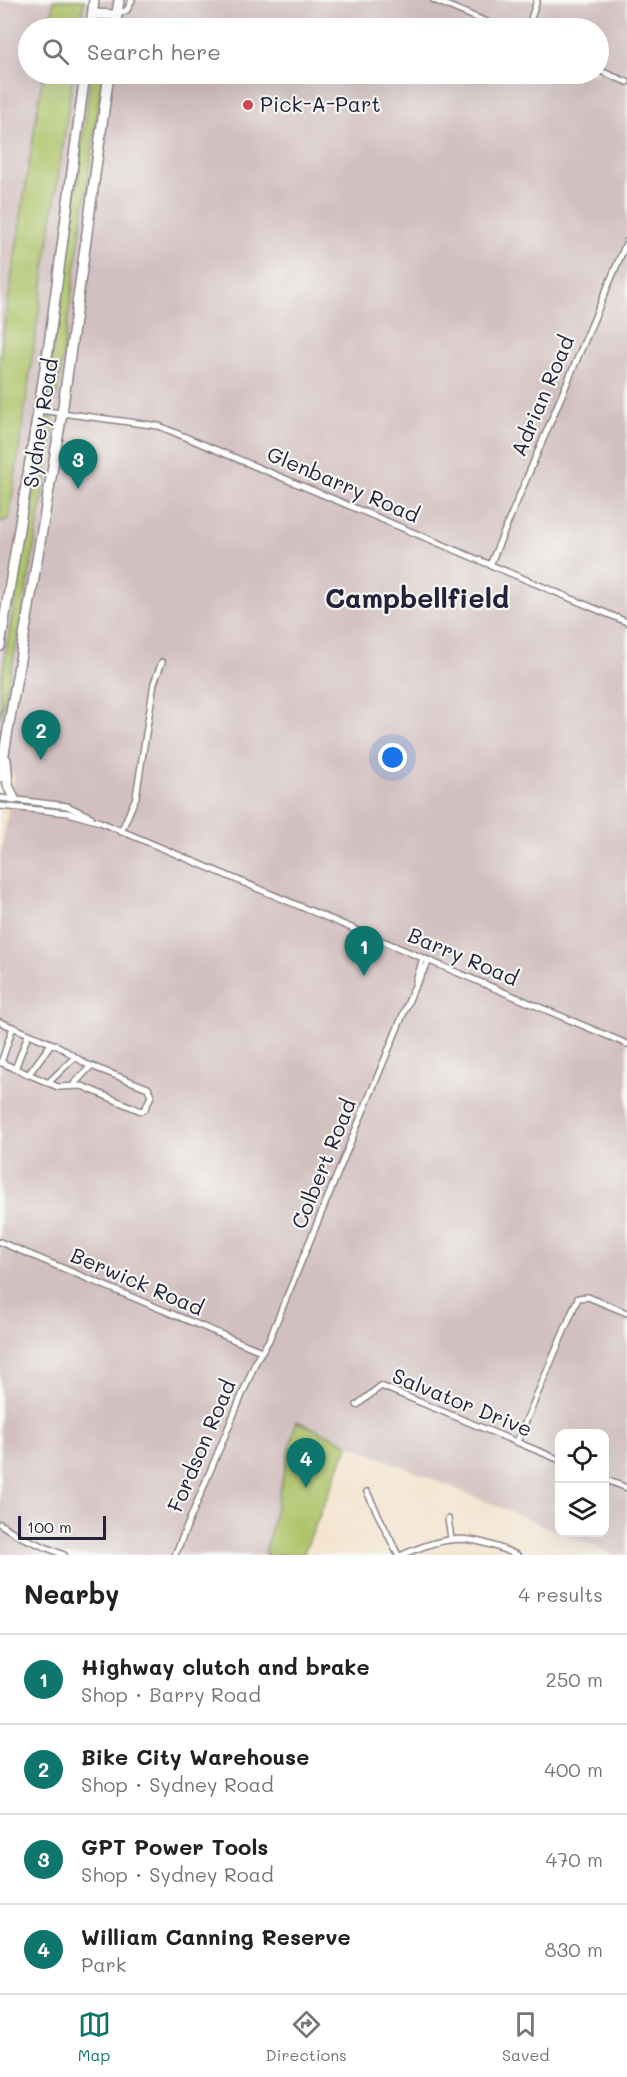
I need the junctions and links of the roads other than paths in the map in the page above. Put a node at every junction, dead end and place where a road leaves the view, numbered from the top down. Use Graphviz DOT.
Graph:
graph roads {
  1 [pos="94,0"];
  2 [pos="119,0"];
  3 [pos="132,0"];
  4 [pos="434,0"];
  5 [pos="537,0"];
  6 [pos="93,14"];
  7 [pos="117,15"];
  8 [pos="92,18"];
  9 [pos="117,18"];
  10 [pos="477,18"];
  11 [pos="531,18"];
  12 [pos="609,75"];
  13 [pos="627,82"];
  14 [pos="84,84"];
  15 [pos="108,84"];
  16 [pos="627,241"];
  17 [pos="39,410"];
  18 [pos="62,413"];
  19 [pos="490,565"];
  20 [pos="627,622"];
  21 [pos="0,646"];
  22 [pos="162,662"];
  23 [pos="5,749"];
  24 [pos="0,777"];
  25 [pos="0,798"];
  26 [pos="14,800"];
  27 [pos="0,806"];
  28 [pos="100,822"];
  29 [pos="121,832"];
  30 [pos="426,960"];
  31 [pos="0,1022"];
  32 [pos="13,1028"];
  33 [pos="28,1035"];
  34 [pos="51,1044"];
  35 [pos="627,1044"];
  36 [pos="75,1057"];
  37 [pos="0,1062"];
  38 [pos="91,1066"];
  39 [pos="15,1069"];
  40 [pos="28,1075"];
  41 [pos="48,1083"];
  42 [pos="74,1084"];
  43 [pos="0,1242"];
  44 [pos="627,1313"];
  45 [pos="261,1351"];
  46 [pos="357,1405"];
  47 [pos="517,1442"];
  48 [pos="555,1458"];
  49 [pos="609,1481"];
  50 [pos="627,1488"];
  51 [pos="367,1492"];
  52 [pos="448,1519"];
  53 [pos="0,1524"];
  54 [pos="451,1538"];
  55 [pos="63,1555"];
  56 [pos="175,1555"];
  57 [pos="400,1555"];
  58 [pos="517,1555"];
  1 -- 6 [label="highway"];
  2 -- 7 [label="highway"];
  3 -- 7 [label="street"];
  4 -- 10 [label="street"];
  5 -- 11 [label="street"];
  6 -- 7 [label="highway"];
  6 -- 8 [label="highway"];
  7 -- 9 [label="highway"];
  12 -- 13 [label="street"];
  14 -- 17 [label="highway, Sydney Road"];
  15 -- 18 [label="highway, Sydney Road"];
  16 -- 19 [label="street, Adrian Road"];
  17 -- 18 [label="street, Glenbarry Road"];
  17 -- 21 [label="highway, Sydney Road"];
  18 -- 19 [label="street, Glenbarry Road"];
  18 -- 23 [label="highway, Sydney Road"];
  19 -- 20 [label="street, Glenbarry Road"];
  22 -- 29 [label="street"];
  23 -- 24 [label="highway, Sydney Road"];
  23 -- 26 [label="highway"];
  25 -- 26 [label="street, Barry Road"];
  26 -- 28 [label="street, Barry Road"];
  27 -- 28 [label="street, Barry Road"];
  28 -- 29 [label="street, Barry Road"];
  29 -- 30 [label="street, Barry Road"];
  30 -- 35 [label="street, Barry Road"];
  30 -- 45 [label="street, Colbert Road"];
  31 -- 32 [label="street"];
  32 -- 33 [label="street"];
  32 -- 37 [label="street"];
  33 -- 34 [label="street"];
  33 -- 39 [label="street"];
  34 -- 36 [label="street"];
  34 -- 40 [label="street"];
  36 -- 38 [label="street"];
  36 -- 41 [label="street"];
  37 -- 39 [label="street"];
  38 -- 42 [label="street"];
  38 -- 42 [label="street"];
  39 -- 40 [label="street"];
  40 -- 41 [label="street"];
  41 -- 42 [label="street"];
  43 -- 45 [label="street, Berwick Road"];
  44 -- 47 [label="street"];
  45 -- 56 [label="street, Fordson Road"];
  46 -- 47 [label="street, Salvator Drive"];
  47 -- 48 [label="street, Salvator Drive"];
  49 -- 50 [label="street"];
  51 -- 57 [label="street"];
  52 -- 54 [label="street"];
  53 -- 55 [label="street"];
  54 -- 57 [label="street"];
  54 -- 58 [label="street"];
}
